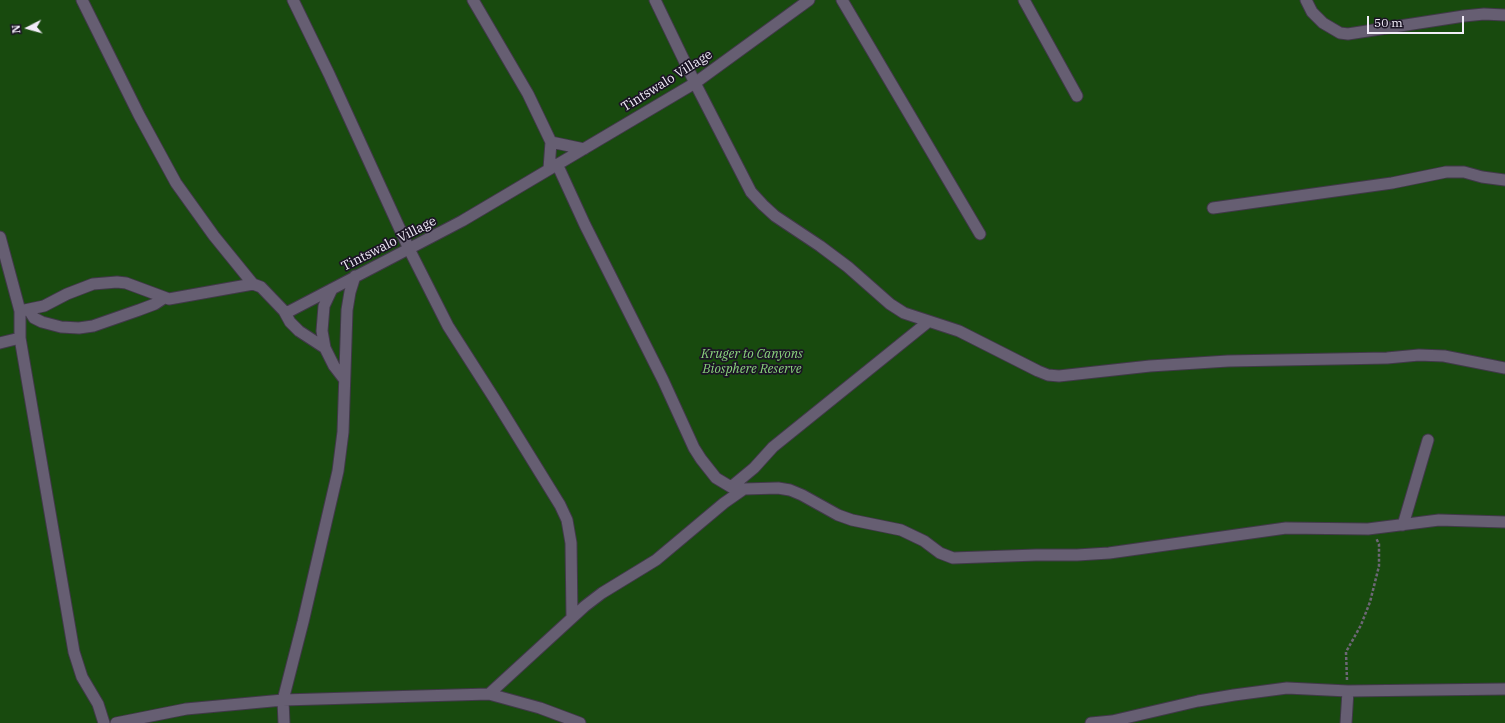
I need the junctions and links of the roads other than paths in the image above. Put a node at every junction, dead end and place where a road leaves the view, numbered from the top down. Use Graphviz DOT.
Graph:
graph roads {
  1 [pos="82,0"];
  2 [pos="293,0"];
  3 [pos="473,0"];
  4 [pos="655,0"];
  5 [pos="809,0"];
  6 [pos="842,0"];
  7 [pos="1024,0"];
  8 [pos="1306,0"];
  9 [pos="1505,15"];
  10 [pos="695,83"];
  11 [pos="1077,96"];
  12 [pos="551,142"];
  13 [pos="584,149"];
  14 [pos="553,167"];
  15 [pos="1505,180"];
  16 [pos="1213,208"];
  17 [pos="980,234"];
  18 [pos="0,237"];
  19 [pos="409,249"];
  20 [pos="355,276"];
  21 [pos="252,284"];
  22 [pos="332,289"];
  23 [pos="164,298"];
  24 [pos="24,311"];
  25 [pos="284,311"];
  26 [pos="928,322"];
  27 [pos="20,338"];
  28 [pos="0,343"];
  29 [pos="325,348"];
  30 [pos="1505,368"];
  31 [pos="344,379"];
  32 [pos="1428,440"];
  33 [pos="731,487"];
  34 [pos="744,489"];
  35 [pos="1505,522"];
  36 [pos="1404,525"];
  37 [pos="572,617"];
  38 [pos="1505,689"];
  39 [pos="1348,691"];
  40 [pos="489,694"];
  41 [pos="283,700"];
  42 [pos="173,718"];
  43 [pos="104,723"];
  44 [pos="116,723"];
  45 [pos="284,723"];
  46 [pos="580,723"];
  47 [pos="1091,723"];
  48 [pos="1346,723"];
  1 -- 21 [label="street"];
  2 -- 19 [label="street"];
  3 -- 12 [label="street"];
  4 -- 10 [label="street"];
  5 -- 10 [label="street, Tintswalo Village"];
  6 -- 17 [label="street"];
  7 -- 11 [label="street"];
  8 -- 9 [label="street"];
  10 -- 13 [label="street, Tintswalo Village"];
  10 -- 26 [label="street"];
  12 -- 13 [label="street"];
  12 -- 14 [label="street"];
  13 -- 14 [label="street, Tintswalo Village"];
  14 -- 19 [label="street, Tintswalo Village"];
  14 -- 33 [label="street"];
  15 -- 16 [label="street"];
  18 -- 24 [label="street"];
  19 -- 20 [label="street, Tintswalo Village"];
  19 -- 37 [label="street"];
  20 -- 22 [label="street, Tintswalo Village"];
  20 -- 31 [label="street"];
  21 -- 23 [label="street"];
  21 -- 25 [label="street"];
  22 -- 25 [label="street, Tintswalo Village"];
  22 -- 29 [label="street"];
  23 -- 24 [label="street"];
  23 -- 24 [label="street"];
  24 -- 27 [label="street"];
  25 -- 29 [label="street"];
  26 -- 30 [label="street"];
  26 -- 33 [label="street"];
  27 -- 28 [label="street"];
  27 -- 43 [label="street"];
  29 -- 31 [label="street"];
  31 -- 41 [label="street"];
  32 -- 36 [label="street"];
  33 -- 34 [label="street"];
  34 -- 36 [label="street"];
  34 -- 37 [label="street"];
  35 -- 36 [label="street"];
  37 -- 40 [label="street"];
  38 -- 39 [label="street"];
  39 -- 47 [label="street"];
  39 -- 48 [label="street"];
  40 -- 41 [label="street"];
  40 -- 46 [label="street"];
  41 -- 42 [label="street"];
  41 -- 45 [label="street"];
  42 -- 44 [label="street"];
}
